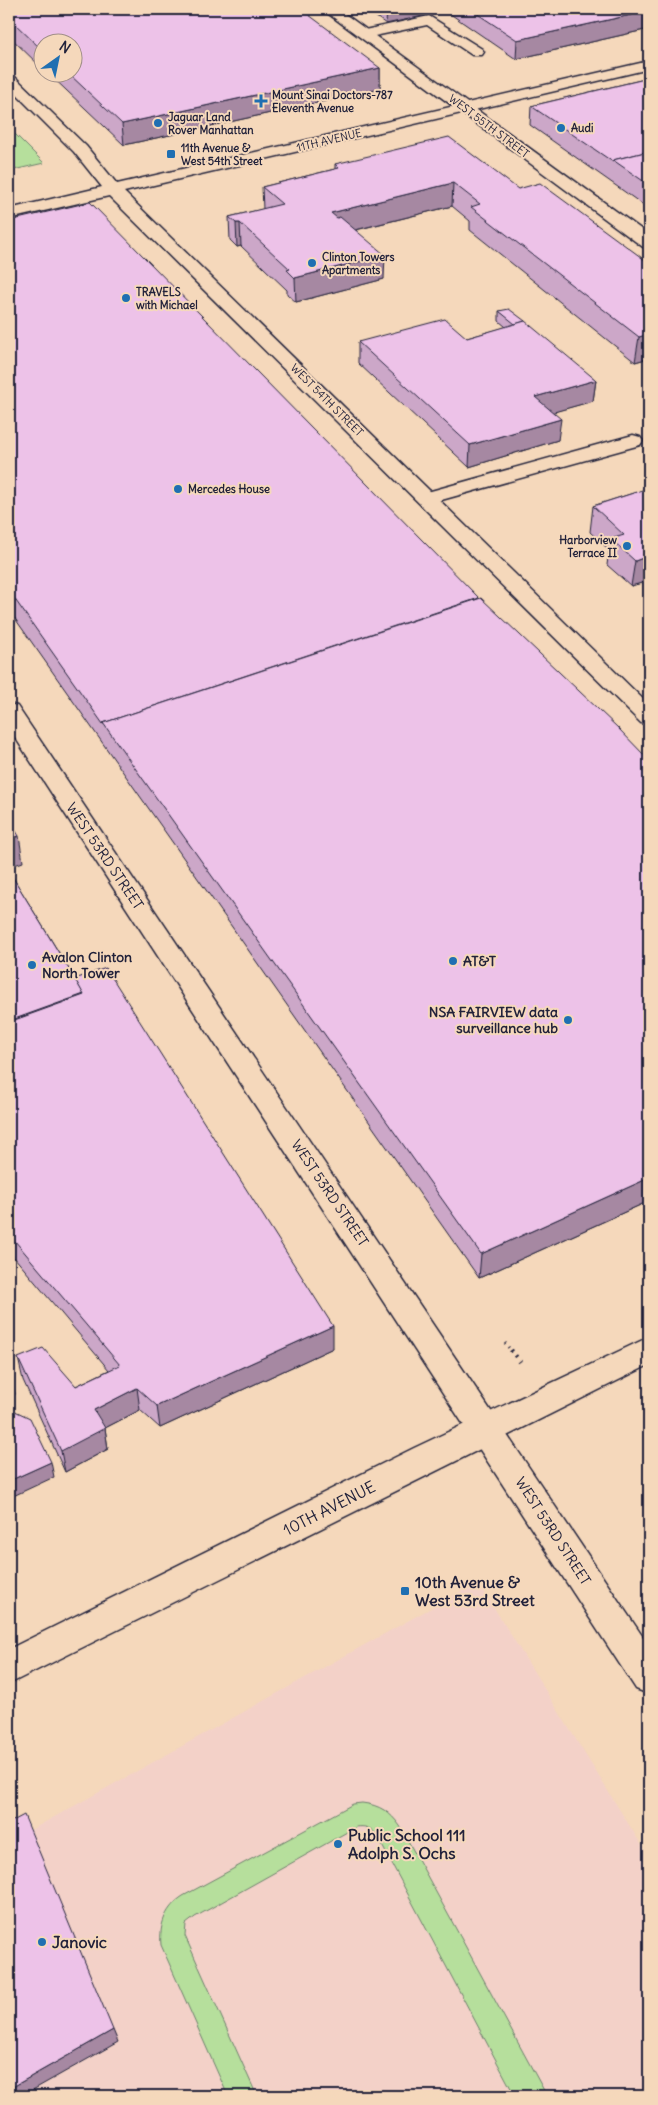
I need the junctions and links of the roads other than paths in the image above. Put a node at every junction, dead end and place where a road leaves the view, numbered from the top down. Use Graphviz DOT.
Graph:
graph roads {
  1 [pos="329,9"];
  2 [pos="364,34"];
  3 [pos="477,52"];
  4 [pos="649,65"];
  5 [pos="9,79"];
  6 [pos="466,108"];
  7 [pos="113,190"];
  8 [pos="9,214"];
  9 [pos="649,243"];
  10 [pos="633,441"];
  11 [pos="426,498"];
  12 [pos="9,710"];
  13 [pos="649,718"];
  14 [pos="649,1350"];
  15 [pos="486,1429"];
  16 [pos="9,1667"];
  17 [pos="649,1677"];
  1 -- 2 [label="main road, WEST 55TH STREET"];
  2 -- 3 [label="main road"];
  2 -- 6 [label="main road, WEST 55TH STREET"];
  4 -- 6 [label="main road, 11TH AVENUE"];
  5 -- 7 [label="main road, WEST 54TH STREET"];
  6 -- 7 [label="main road, 11TH AVENUE"];
  6 -- 9 [label="main road, WEST 55TH STREET"];
  7 -- 8 [label="main road, 11TH AVENUE"];
  7 -- 11 [label="main road, WEST 54TH STREET"];
  10 -- 11 [label="main road"];
  11 -- 13 [label="main road, WEST 54TH STREET"];
  12 -- 15 [label="main road, WEST 53RD STREET"];
  14 -- 15 [label="main road, 10TH AVENUE"];
  15 -- 16 [label="main road, 10TH AVENUE"];
  15 -- 17 [label="main road, WEST 53RD STREET"];
}
